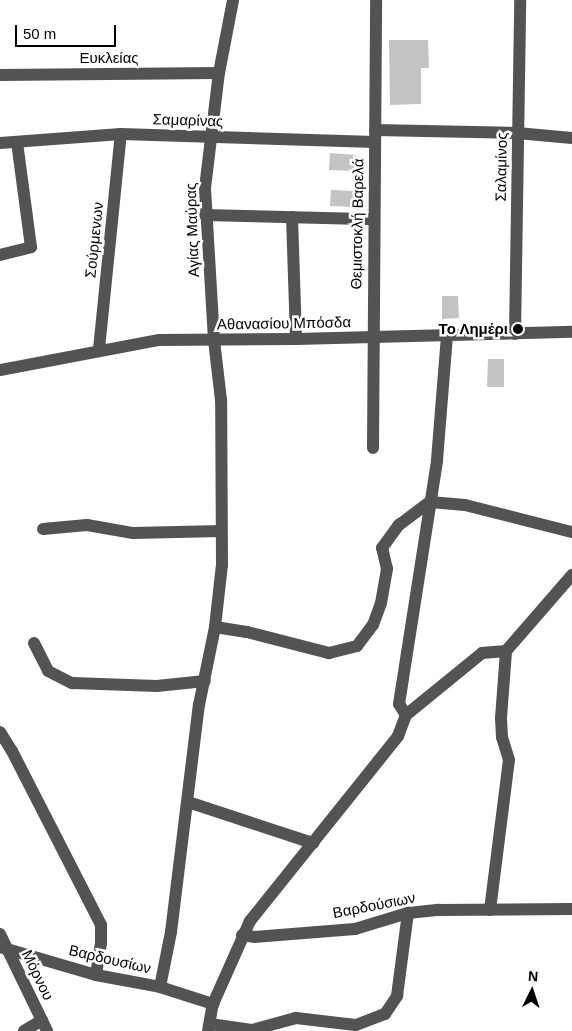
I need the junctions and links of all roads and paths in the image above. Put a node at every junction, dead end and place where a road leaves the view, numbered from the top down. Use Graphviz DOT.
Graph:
graph roads {
  1 [pos="233,0"];
  2 [pos="376,0"];
  3 [pos="520,0"];
  4 [pos="219,73"];
  5 [pos="0,75"];
  6 [pos="121,134"];
  7 [pos="517,134"];
  8 [pos="375,136"];
  9 [pos="210,137"];
  10 [pos="572,138"];
  11 [pos="18,142"];
  12 [pos="0,143"];
  13 [pos="205,215"];
  14 [pos="292,218"];
  15 [pos="374,219"];
  16 [pos="0,255"];
  17 [pos="572,332"];
  18 [pos="515,334"];
  19 [pos="447,335"];
  20 [pos="372,337"];
  21 [pos="214,340"];
  22 [pos="296,340"];
  23 [pos="99,350"];
  24 [pos="0,370"];
  25 [pos="373,448"];
  26 [pos="430,502"];
  27 [pos="43,529"];
  28 [pos="221,531"];
  29 [pos="572,532"];
  30 [pos="572,576"];
  31 [pos="215,627"];
  32 [pos="34,642"];
  33 [pos="506,651"];
  34 [pos="205,681"];
  35 [pos="406,715"];
  36 [pos="0,732"];
  37 [pos="188,802"];
  38 [pos="313,843"];
  39 [pos="572,909"];
  40 [pos="490,910"];
  41 [pos="408,913"];
  42 [pos="0,934"];
  43 [pos="242,935"];
  44 [pos="4,948"];
  45 [pos="96,975"];
  46 [pos="160,987"];
  47 [pos="213,1004"];
  48 [pos="45,1026"];
  49 [pos="209,1028"];
  50 [pos="24,1031"];
  1 -- 4 [label="street, Αγίας Μαύρας"];
  2 -- 8 [label="street, Θεμιστοκλή Βαρελά"];
  3 -- 7 [label="street, Σαλαμίνος"];
  4 -- 5 [label="street, Ευκλείας"];
  4 -- 9 [label="street, Αγίας Μαύρας"];
  6 -- 9 [label="street, Σαμαρίνας"];
  6 -- 11 [label="street, Σαμαρίνας"];
  6 -- 23 [label="street, Σούρμενων"];
  7 -- 8 [label="street, Σαμαρίνας"];
  7 -- 10 [label="street, Σαμαρίνας"];
  7 -- 18 [label="street, Σαλαμίνος"];
  8 -- 9 [label="street, Σαμαρίνας"];
  8 -- 15 [label="street, Θεμιστοκλή Βαρελά"];
  9 -- 13 [label="street, Αγίας Μαύρας"];
  11 -- 12 [label="street, Σαμαρίνας"];
  11 -- 16 [label="street"];
  13 -- 14 [label="street"];
  13 -- 21 [label="street, Αγίας Μαύρας"];
  14 -- 15 [label="street"];
  14 -- 22 [label="street"];
  15 -- 20 [label="street, Θεμιστοκλή Βαρελά"];
  17 -- 18 [label="street, Αθανασίου Μπόσδα"];
  18 -- 19 [label="street, Αθανασίου Μπόσδα"];
  19 -- 20 [label="street, Αθανασίου Μπόσδα"];
  19 -- 26 [label="street"];
  20 -- 22 [label="street, Αθανασίου Μπόσδα"];
  20 -- 25 [label="street, Θεμιστοκλή Βαρελά"];
  21 -- 22 [label="street, Αθανασίου Μπόσδα"];
  21 -- 23 [label="street, Αθανασίου Μπόσδα"];
  21 -- 28 [label="street, Αγίας Μαύρας"];
  23 -- 24 [label="street, Αθανασίου Μπόσδα"];
  26 -- 29 [label="street"];
  26 -- 31 [label="street"];
  26 -- 35 [label="street"];
  27 -- 28 [label="street"];
  28 -- 31 [label="street, Αγίας Μαύρας"];
  30 -- 33 [label="street"];
  31 -- 34 [label="street, Αγίας Μαύρας"];
  32 -- 34 [label="street"];
  33 -- 35 [label="street"];
  33 -- 40 [label="street"];
  34 -- 37 [label="street, Αγίας Μαύρας"];
  35 -- 38 [label="street"];
  36 -- 45 [label="street"];
  37 -- 38 [label="street"];
  37 -- 46 [label="street, Αγίας Μαύρας"];
  38 -- 43 [label="street"];
  39 -- 40 [label="street, Βαρδούσιων"];
  40 -- 41 [label="street, Βαρδούσιων"];
  41 -- 43 [label="street, Βαρδούσιων"];
  41 -- 49 [label="street"];
  42 -- 44 [label="street, Μόρνου"];
  43 -- 47 [label="street"];
  44 -- 45 [label="street, Βαρδουσίων"];
  44 -- 48 [label="street, Μόρνου"];
  45 -- 46 [label="street, Βαρδουσίων"];
  46 -- 47 [label="street, Βαρδουσίων"];
  47 -- 49 [label="street"];
  48 -- 50 [label="street"];
}
